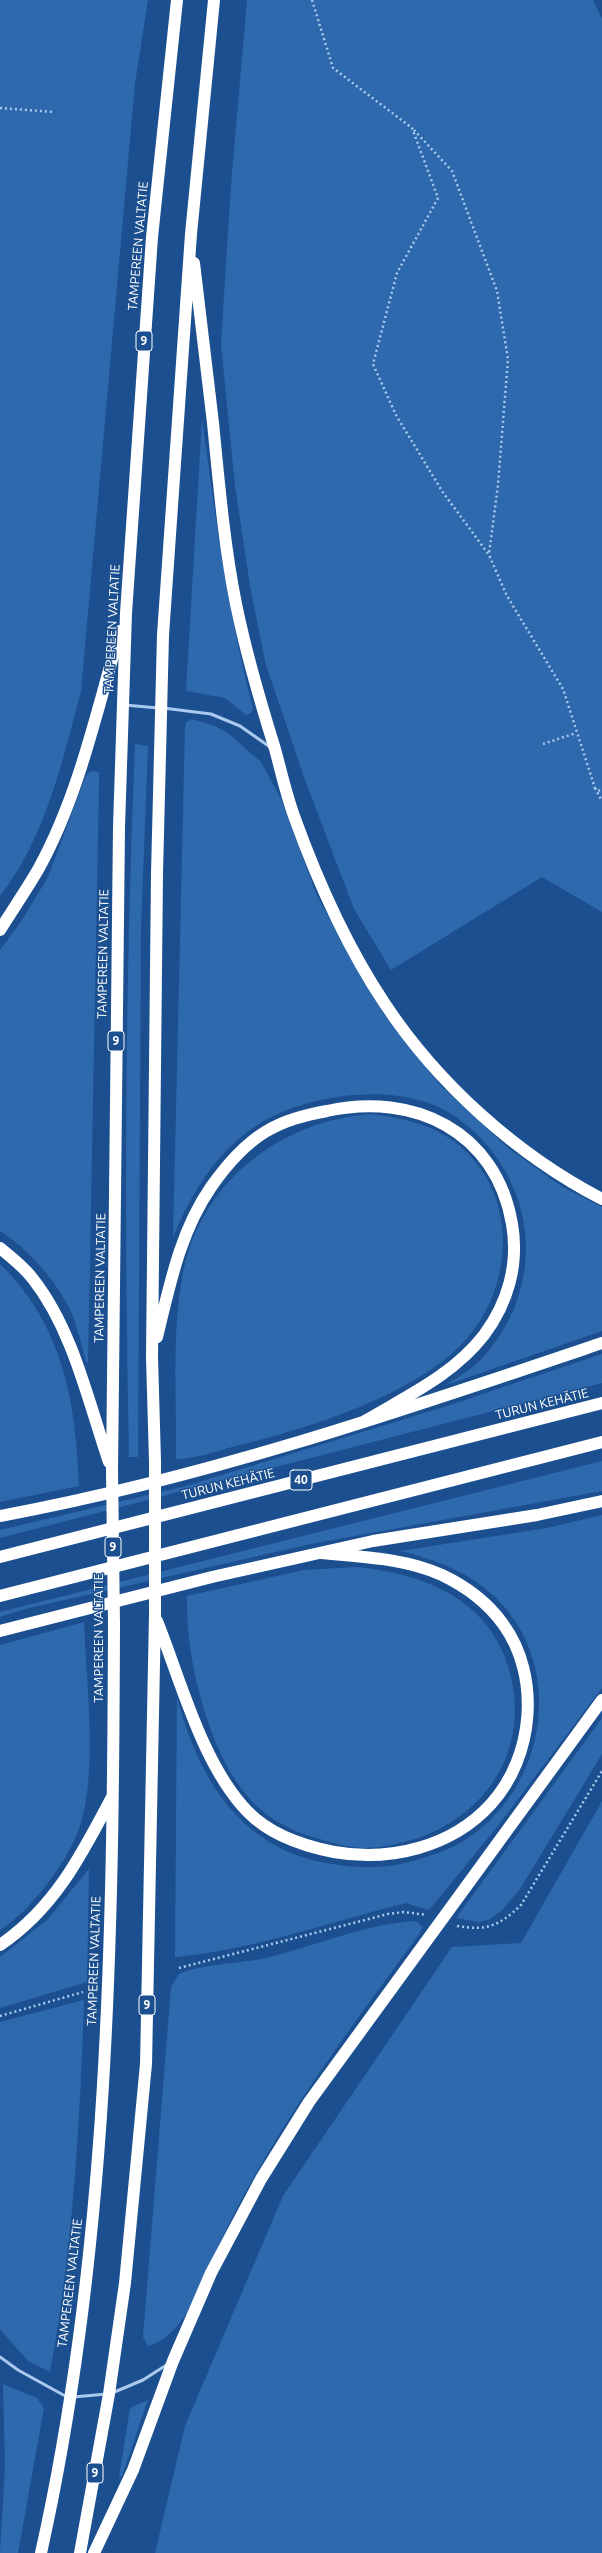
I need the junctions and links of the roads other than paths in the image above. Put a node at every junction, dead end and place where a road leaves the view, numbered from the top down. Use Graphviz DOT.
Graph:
graph roads {
  1 [pos="177,0"];
  2 [pos="214,0"];
  3 [pos="191,234"];
  4 [pos="126,613"];
  5 [pos="122,704"];
  6 [pos="162,708"];
  7 [pos="275,750"];
  8 [pos="0,930"];
  9 [pos="602,1199"];
  10 [pos="0,1248"];
  11 [pos="602,1343"];
  12 [pos="152,1357"];
  13 [pos="602,1403"];
  14 [pos="365,1421"];
  15 [pos="602,1442"];
  16 [pos="112,1470"];
  17 [pos="602,1501"];
  18 [pos="0,1516"];
  19 [pos="321,1553"];
  20 [pos="0,1557"];
  21 [pos="0,1596"];
  22 [pos="155,1614"];
  23 [pos="0,1631"];
  24 [pos="602,1700"];
  25 [pos="113,1794"];
  26 [pos="0,1945"];
  27 [pos="0,2357"];
  28 [pos="173,2361"];
  29 [pos="109,2394"];
  30 [pos="69,2398"];
  31 [pos="41,2553"];
  32 [pos="80,2553"];
  33 [pos="94,2553"];
  1 -- 4 [label="highway, TAMPEREEN VALTATIE / 9"];
  2 -- 3 [label="highway, 9"];
  3 -- 6 [label="highway, 9"];
  3 -- 7 [label="highway"];
  4 -- 5 [label="highway, TAMPEREEN VALTATIE / 9"];
  4 -- 8 [label="highway"];
  5 -- 6 [label="lane"];
  5 -- 16 [label="highway, TAMPEREEN VALTATIE / 9"];
  6 -- 7 [label="lane"];
  6 -- 12 [label="highway, 9"];
  7 -- 9 [label="highway"];
  10 -- 16 [label="highway"];
  11 -- 14 [label="highway"];
  12 -- 14 [label="highway"];
  12 -- 22 [label="highway, 9, bridge"];
  13 -- 20 [label="highway, TURUN KEHÄTIE / 40"];
  14 -- 18 [label="highway"];
  15 -- 21 [label="highway"];
  16 -- 25 [label="highway, TAMPEREEN VALTATIE / 9, bridge"];
  17 -- 19 [label="highway"];
  19 -- 22 [label="highway"];
  19 -- 23 [label="highway"];
  22 -- 29 [label="highway, 9"];
  24 -- 28 [label="highway"];
  25 -- 26 [label="highway"];
  25 -- 30 [label="highway, TAMPEREEN VALTATIE / 9"];
  27 -- 30 [label="lane"];
  28 -- 29 [label="lane"];
  28 -- 33 [label="highway"];
  29 -- 30 [label="lane"];
  29 -- 32 [label="highway, 9"];
  30 -- 31 [label="highway, TAMPEREEN VALTATIE / 9"];
}
